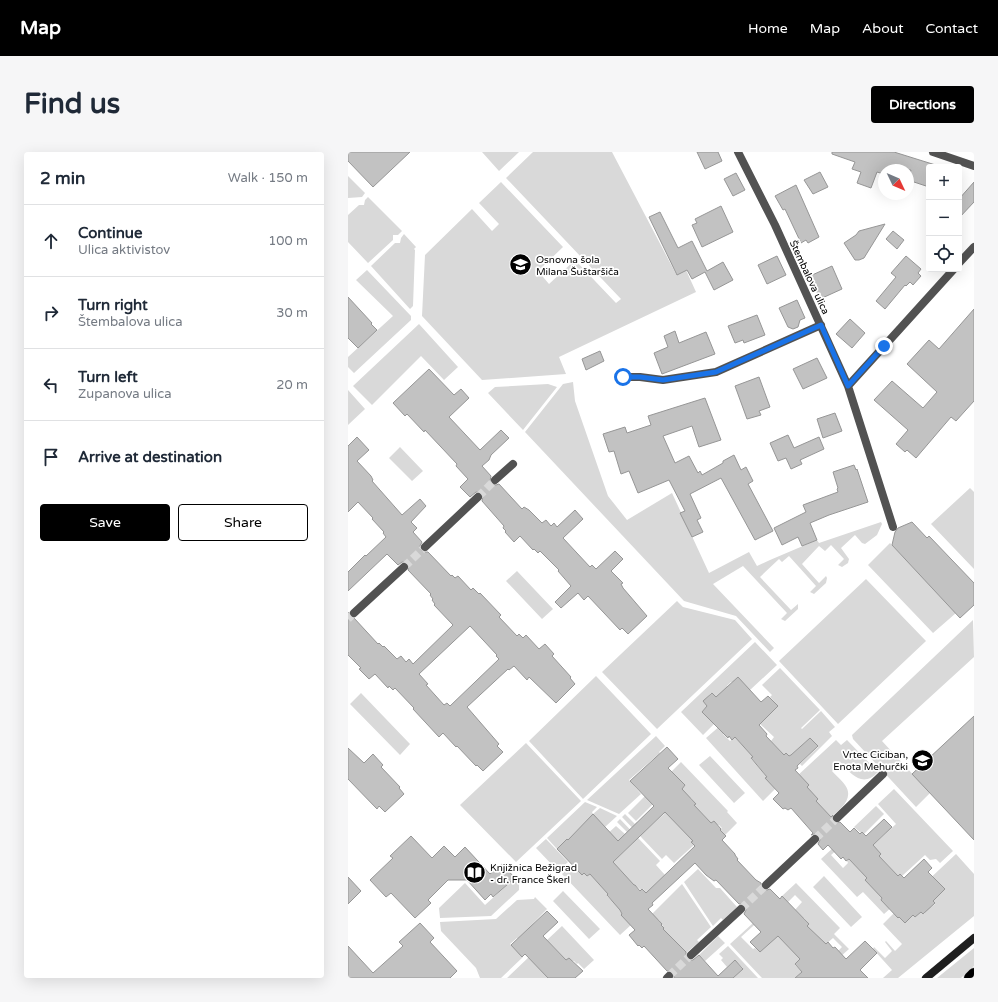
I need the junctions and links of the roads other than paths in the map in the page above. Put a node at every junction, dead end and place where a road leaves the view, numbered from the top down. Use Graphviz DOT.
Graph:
graph roads {
  1 [pos="738,152"];
  2 [pos="933,152"];
  3 [pos="974,166"];
  4 [pos="974,247"];
  5 [pos="962,260"];
  6 [pos="951,272"];
  7 [pos="821,325"];
  8 [pos="623,377"];
  9 [pos="848,386"];
  10 [pos="513,464"];
  11 [pos="495,480"];
  12 [pos="478,497"];
  13 [pos="893,527"];
  14 [pos="425,547"];
  15 [pos="404,568"];
  16 [pos="354,613"];
  17 [pos="883,774"];
  18 [pos="837,818"];
  19 [pos="815,839"];
  20 [pos="766,885"];
  21 [pos="741,909"];
  22 [pos="974,938"];
  23 [pos="691,955"];
  24 [pos="974,974"];
  25 [pos="926,978"];
  26 [pos="970,978"];
  1 -- 7 [label="street, Štembalova ulica"];
  2 -- 3 [label="street"];
  4 -- 5 [label="street"];
  6 -- 9 [label="street"];
  7 -- 8 [label="street"];
  7 -- 9 [label="street, Štembalova ulica"];
  9 -- 13 [label="street, Štembalova ulica"];
  10 -- 11 [label="street"];
  12 -- 14 [label="street"];
  15 -- 16 [label="street"];
  17 -- 18 [label="street"];
  19 -- 20 [label="street"];
  21 -- 23 [label="street"];
  22 -- 25 [label="main road"];
  24 -- 26 [label="highway"];
}
